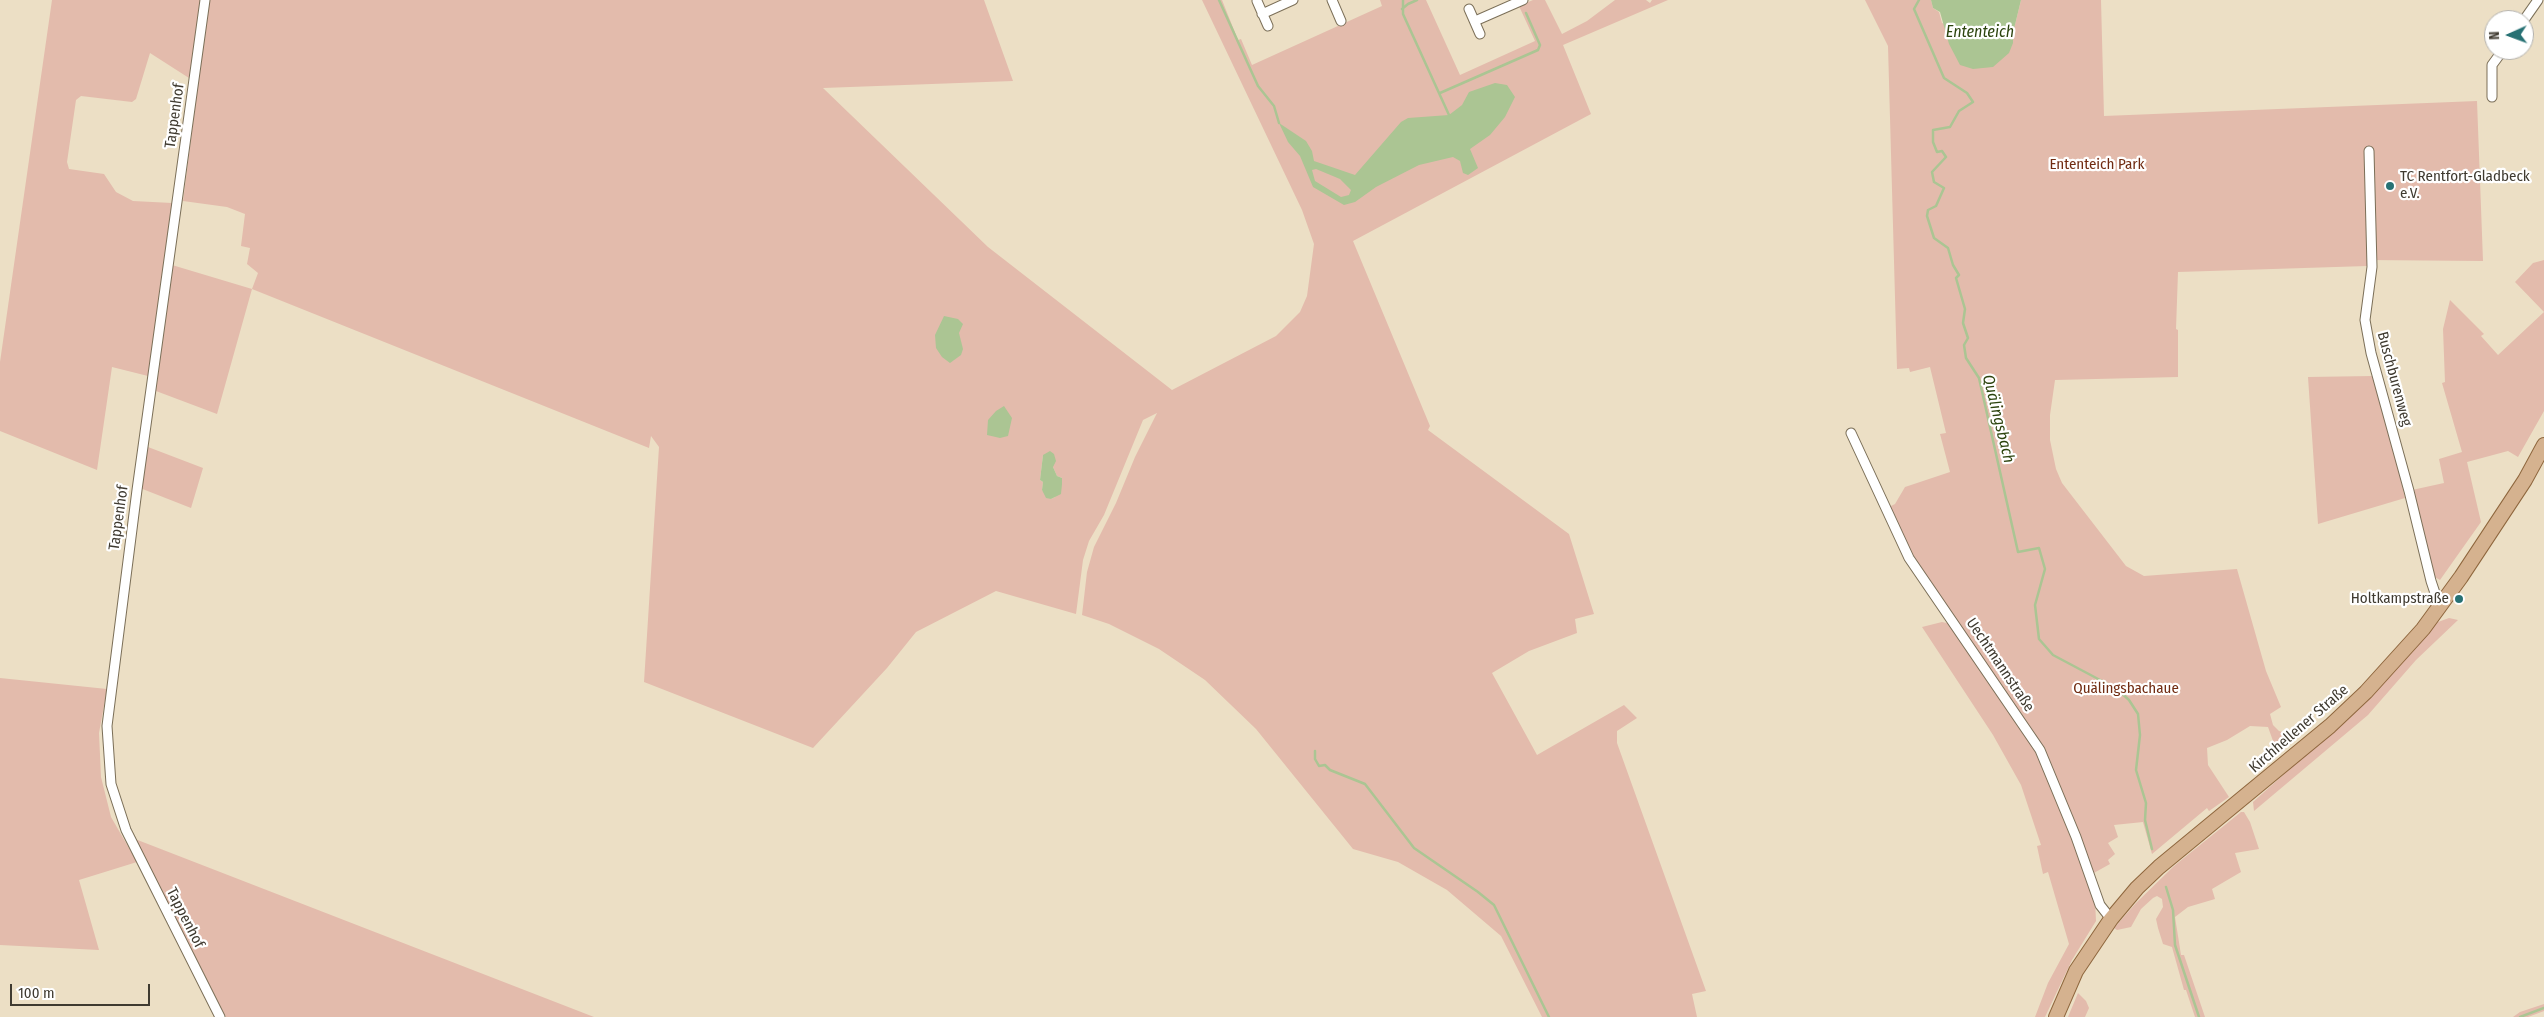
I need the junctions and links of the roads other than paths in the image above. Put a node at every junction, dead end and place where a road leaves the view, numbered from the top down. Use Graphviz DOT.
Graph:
graph roads {
  1 [pos="205,0"];
  2 [pos="1293,0"];
  3 [pos="1332,0"];
  4 [pos="1523,0"];
  5 [pos="1257,1"];
  6 [pos="1469,9"];
  7 [pos="1262,14"];
  8 [pos="1341,21"];
  9 [pos="1474,21"];
  10 [pos="1268,26"];
  11 [pos="1480,34"];
  12 [pos="2496,60"];
  13 [pos="2492,97"];
  14 [pos="2369,151"];
  15 [pos="1851,433"];
  16 [pos="2544,446"];
  17 [pos="2440,608"];
  18 [pos="2111,919"];
  19 [pos="220,1017"];
  20 [pos="2056,1017"];
  1 -- 19 [label="street, Tappenhof"];
  2 -- 7 [label="street"];
  3 -- 8 [label="street"];
  4 -- 9 [label="street"];
  5 -- 7 [label="street"];
  6 -- 9 [label="street"];
  7 -- 10 [label="street"];
  9 -- 11 [label="street"];
  12 -- 13 [label="street"];
  14 -- 17 [label="street, Buschburenweg"];
  15 -- 18 [label="street, Uechtmannstraße"];
  16 -- 17 [label="main road, Kirchhellener Straße"];
  17 -- 18 [label="main road, Kirchhellener Straße"];
  18 -- 20 [label="main road, Kirchhellener Straße"];
}
